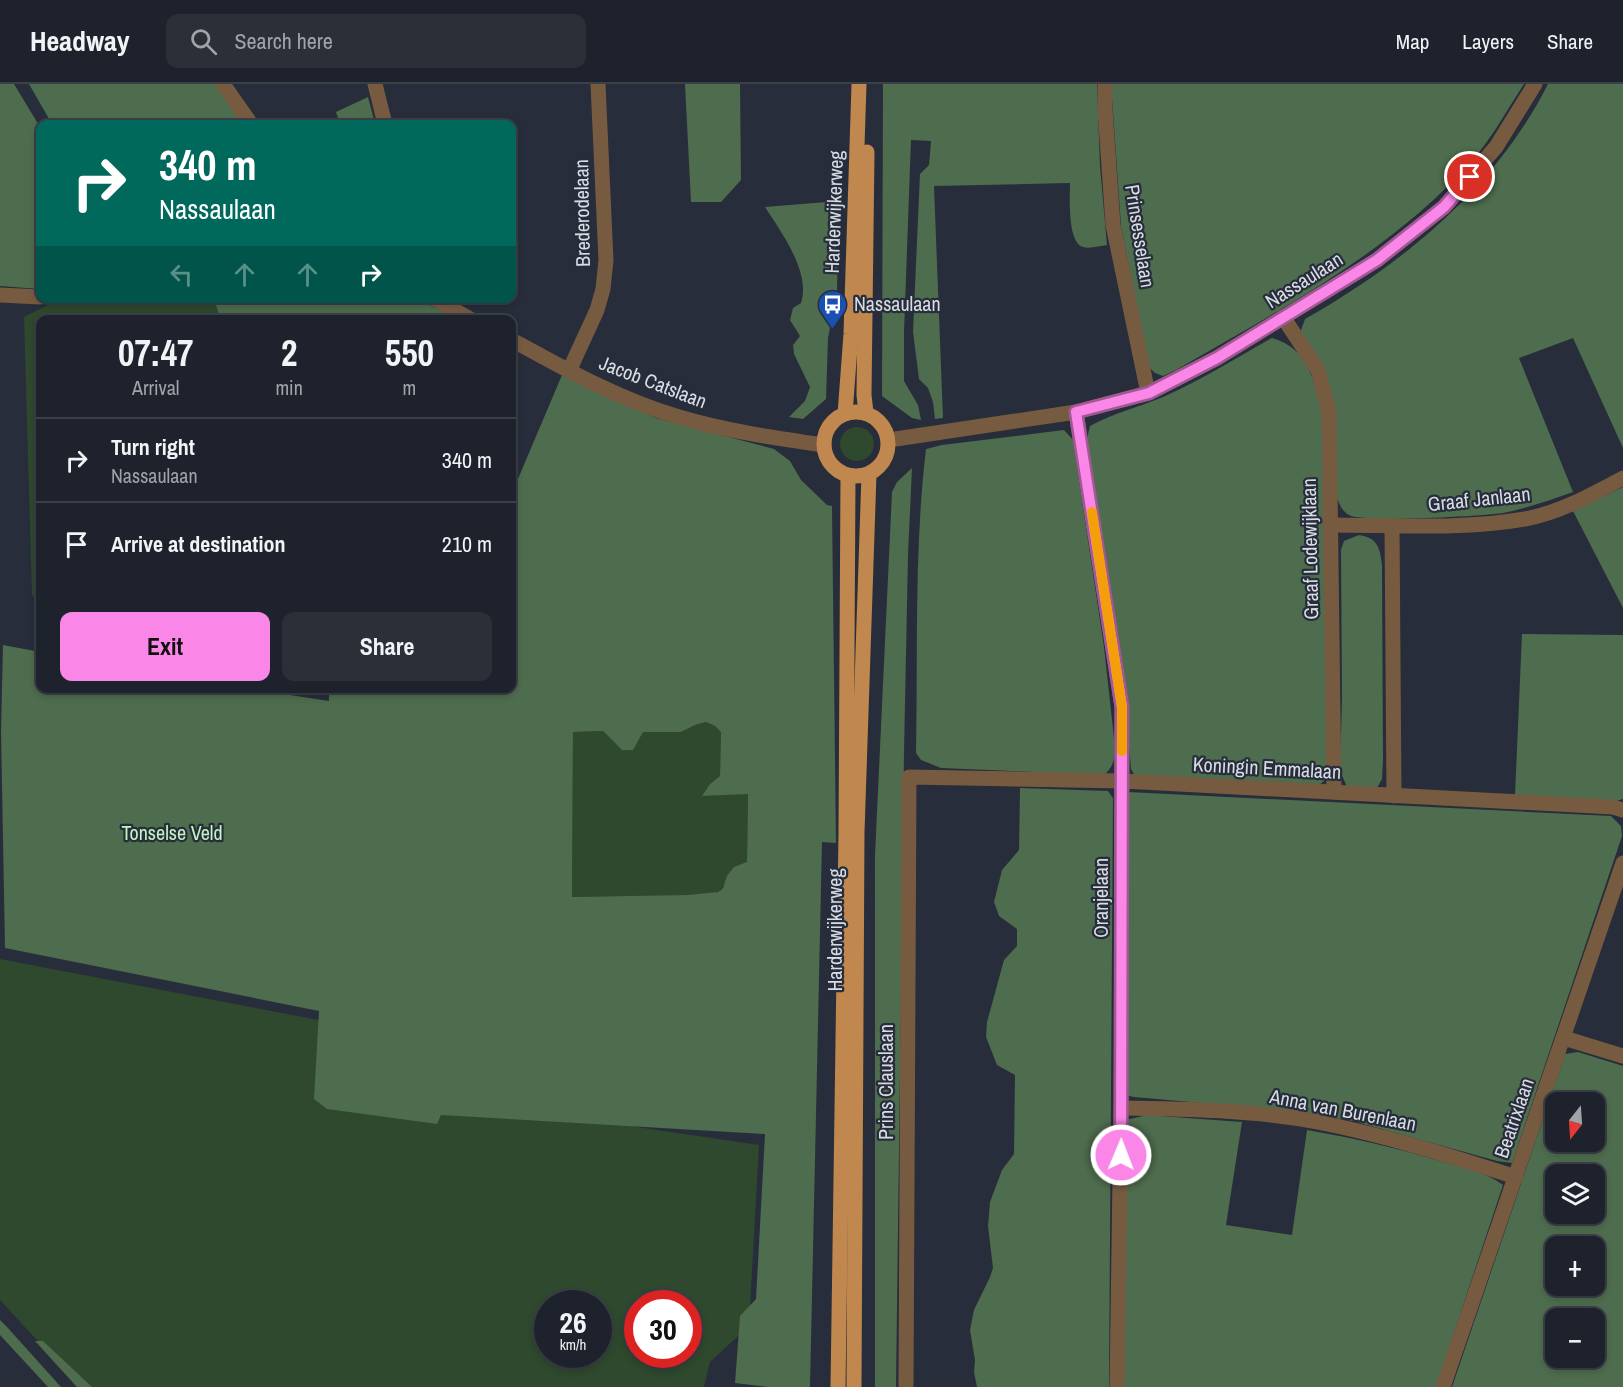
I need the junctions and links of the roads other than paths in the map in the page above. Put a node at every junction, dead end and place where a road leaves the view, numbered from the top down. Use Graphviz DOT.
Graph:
graph roads {
  1 [pos="223,84"];
  2 [pos="375,84"];
  3 [pos="598,84"];
  4 [pos="859,84"];
  5 [pos="868,84"];
  6 [pos="1105,84"];
  7 [pos="1535,84"];
  8 [pos="248,120"];
  9 [pos="384,120"];
  10 [pos="0,295"];
  11 [pos="36,297"];
  12 [pos="442,303"];
  13 [pos="463,315"];
  14 [pos="1283,317"];
  15 [pos="516,342"];
  16 [pos="569,371"];
  17 [pos="1149,393"];
  18 [pos="1076,412"];
  19 [pos="866,413"];
  20 [pos="845,414"];
  21 [pos="889,440"];
  22 [pos="824,445"];
  23 [pos="869,474"];
  24 [pos="848,476"];
  25 [pos="1623,478"];
  26 [pos="1331,525"];
  27 [pos="1392,525"];
  28 [pos="909,777"];
  29 [pos="1123,781"];
  30 [pos="1334,792"];
  31 [pos="1394,796"];
  32 [pos="1623,810"];
  33 [pos="1623,863"];
  34 [pos="1564,1038"];
  35 [pos="1623,1056"];
  36 [pos="1121,1108"];
  37 [pos="1516,1177"];
  38 [pos="838,1387"];
  39 [pos="854,1387"];
  40 [pos="906,1387"];
  41 [pos="1117,1387"];
  42 [pos="1443,1387"];
  1 -- 8 [label="street"];
  2 -- 9 [label="street"];
  3 -- 16 [label="street, Brederodelaan"];
  4 -- 20 [label="main road, Harderwijkerweg"];
  5 -- 19 [label="main road, Harderwijkerweg"];
  6 -- 17 [label="street, Prinsesselaan"];
  7 -- 14 [label="street, Nassaulaan"];
  10 -- 11 [label="street"];
  12 -- 13 [label="street"];
  14 -- 17 [label="street, Nassaulaan"];
  14 -- 26 [label="street, Graaf Lodewijklaan"];
  15 -- 16 [label="street, Jacob Catslaan"];
  16 -- 22 [label="street, Jacob Catslaan"];
  17 -- 18 [label="street, Nassaulaan"];
  18 -- 21 [label="street, Nassaulaan"];
  18 -- 29 [label="street, Oranjelaan"];
  19 -- 20 [label="main road"];
  19 -- 21 [label="main road"];
  20 -- 22 [label="main road"];
  21 -- 23 [label="main road"];
  22 -- 24 [label="main road"];
  23 -- 24 [label="main road"];
  23 -- 39 [label="main road, Harderwijkerweg"];
  24 -- 38 [label="main road, Harderwijkerweg"];
  25 -- 27 [label="street, Graaf Janlaan"];
  26 -- 27 [label="street, Graaf Janlaan"];
  26 -- 30 [label="street, Graaf Lodewijklaan"];
  27 -- 31 [label="street"];
  28 -- 29 [label="street, Koningin Emmalaan"];
  28 -- 40 [label="street, Prins Clauslaan"];
  29 -- 30 [label="street, Koningin Emmalaan"];
  29 -- 36 [label="street, Oranjelaan"];
  30 -- 31 [label="street, Koningin Emmalaan"];
  31 -- 32 [label="street, Koningin Emmalaan"];
  33 -- 34 [label="street, Beatrixlaan"];
  34 -- 35 [label="street"];
  34 -- 37 [label="street, Beatrixlaan"];
  36 -- 37 [label="street, Anna van Burenlaan"];
  36 -- 41 [label="street, Oranjelaan"];
  37 -- 42 [label="street, Beatrixlaan"];
}
